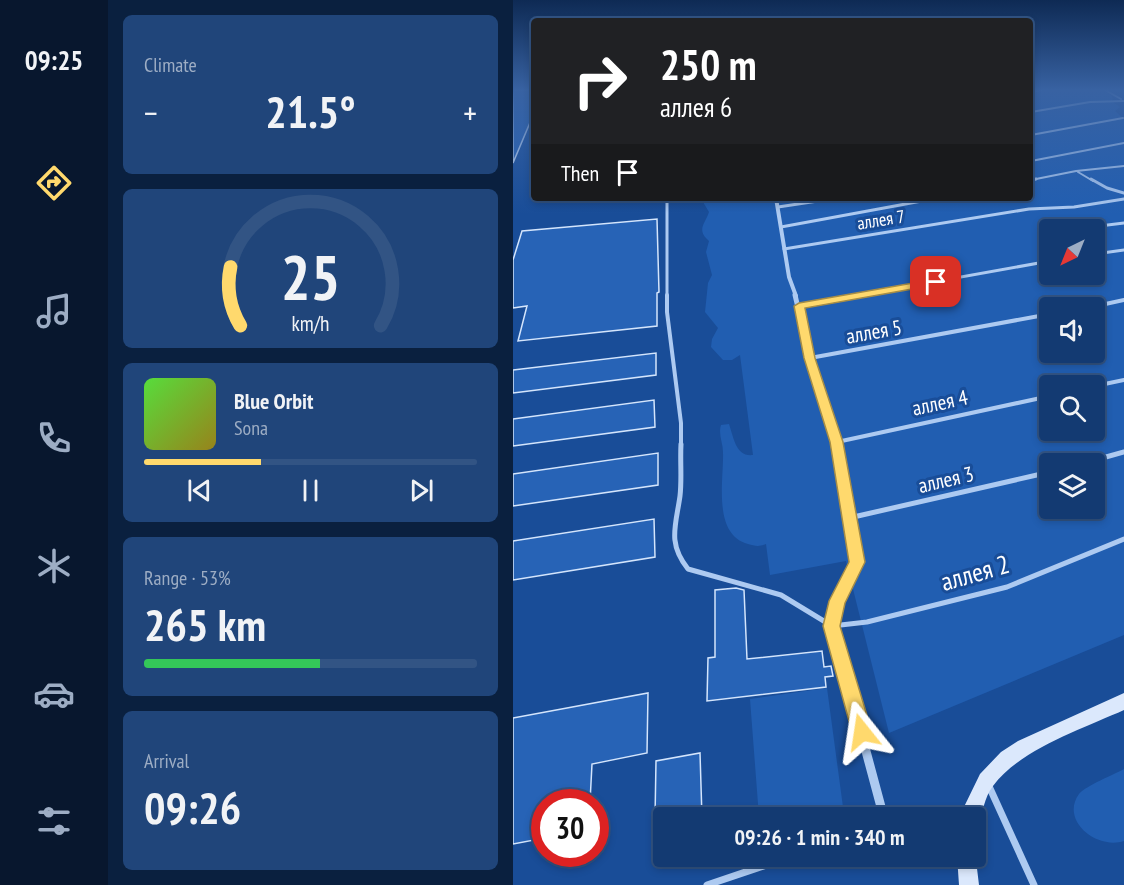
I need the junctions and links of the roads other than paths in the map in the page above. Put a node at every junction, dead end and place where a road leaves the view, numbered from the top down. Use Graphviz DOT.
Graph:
graph roads {
  1 [pos="1050,131"];
  2 [pos="1033,135"];
  3 [pos="1124,143"];
  4 [pos="1033,161"];
  5 [pos="1124,166"];
  6 [pos="1076,171"];
  7 [pos="1033,180"];
  8 [pos="1124,193"];
  9 [pos="1124,199"];
  10 [pos="667,201"];
  11 [pos="777,201"];
  12 [pos="818,201"];
  13 [pos="922,201"];
  14 [pos="778,207"];
  15 [pos="1124,223"];
  16 [pos="1105,225"];
  17 [pos="781,227"];
  18 [pos="784,249"];
  19 [pos="1124,250"];
  20 [pos="1105,253"];
  21 [pos="1039,263"];
  22 [pos="1124,300"];
  23 [pos="1105,304"];
  24 [pos="799,306"];
  25 [pos="1039,316"];
  26 [pos="810,358"];
  27 [pos="1124,380"];
  28 [pos="1105,384"];
  29 [pos="1039,398"];
  30 [pos="837,442"];
  31 [pos="1124,452"];
  32 [pos="1105,457"];
  33 [pos="1039,475"];
  34 [pos="849,518"];
  35 [pos="1124,539"];
  36 [pos="832,626"];
  37 [pos="1124,701"];
  38 [pos="986,780"];
  39 [pos="881,807"];
  40 [pos="975,807"];
  41 [pos="760,867"];
  42 [pos="968,867"];
  43 [pos="707,885"];
  44 [pos="969,885"];
  45 [pos="1035,885"];
  1 -- 2 [label="lane"];
  3 -- 4 [label="lane"];
  5 -- 6 [label="lane"];
  6 -- 7 [label="lane"];
  6 -- 8 [label="lane"];
  9 -- 18 [label="lane, аллея 7"];
  10 -- 36 [label="lane"];
  11 -- 14 [label="street"];
  12 -- 14 [label="lane"];
  13 -- 17 [label="lane"];
  14 -- 17 [label="street"];
  15 -- 16 [label="lane"];
  17 -- 18 [label="street"];
  18 -- 24 [label="street"];
  19 -- 20 [label="lane"];
  21 -- 24 [label="lane"];
  22 -- 23 [label="lane"];
  24 -- 26 [label="street"];
  25 -- 26 [label="lane, аллея 5"];
  26 -- 30 [label="street"];
  27 -- 28 [label="lane"];
  29 -- 30 [label="lane, аллея 4"];
  30 -- 34 [label="street"];
  31 -- 32 [label="lane"];
  33 -- 34 [label="lane, аллея 3"];
  34 -- 36 [label="street"];
  35 -- 36 [label="lane, аллея 2"];
  36 -- 39 [label="street"];
  37 -- 38 [label="street"];
  38 -- 40 [label="street"];
  38 -- 45 [label="lane"];
  41 -- 43 [label="lane"];
  42 -- 44 [label="street"];
}
